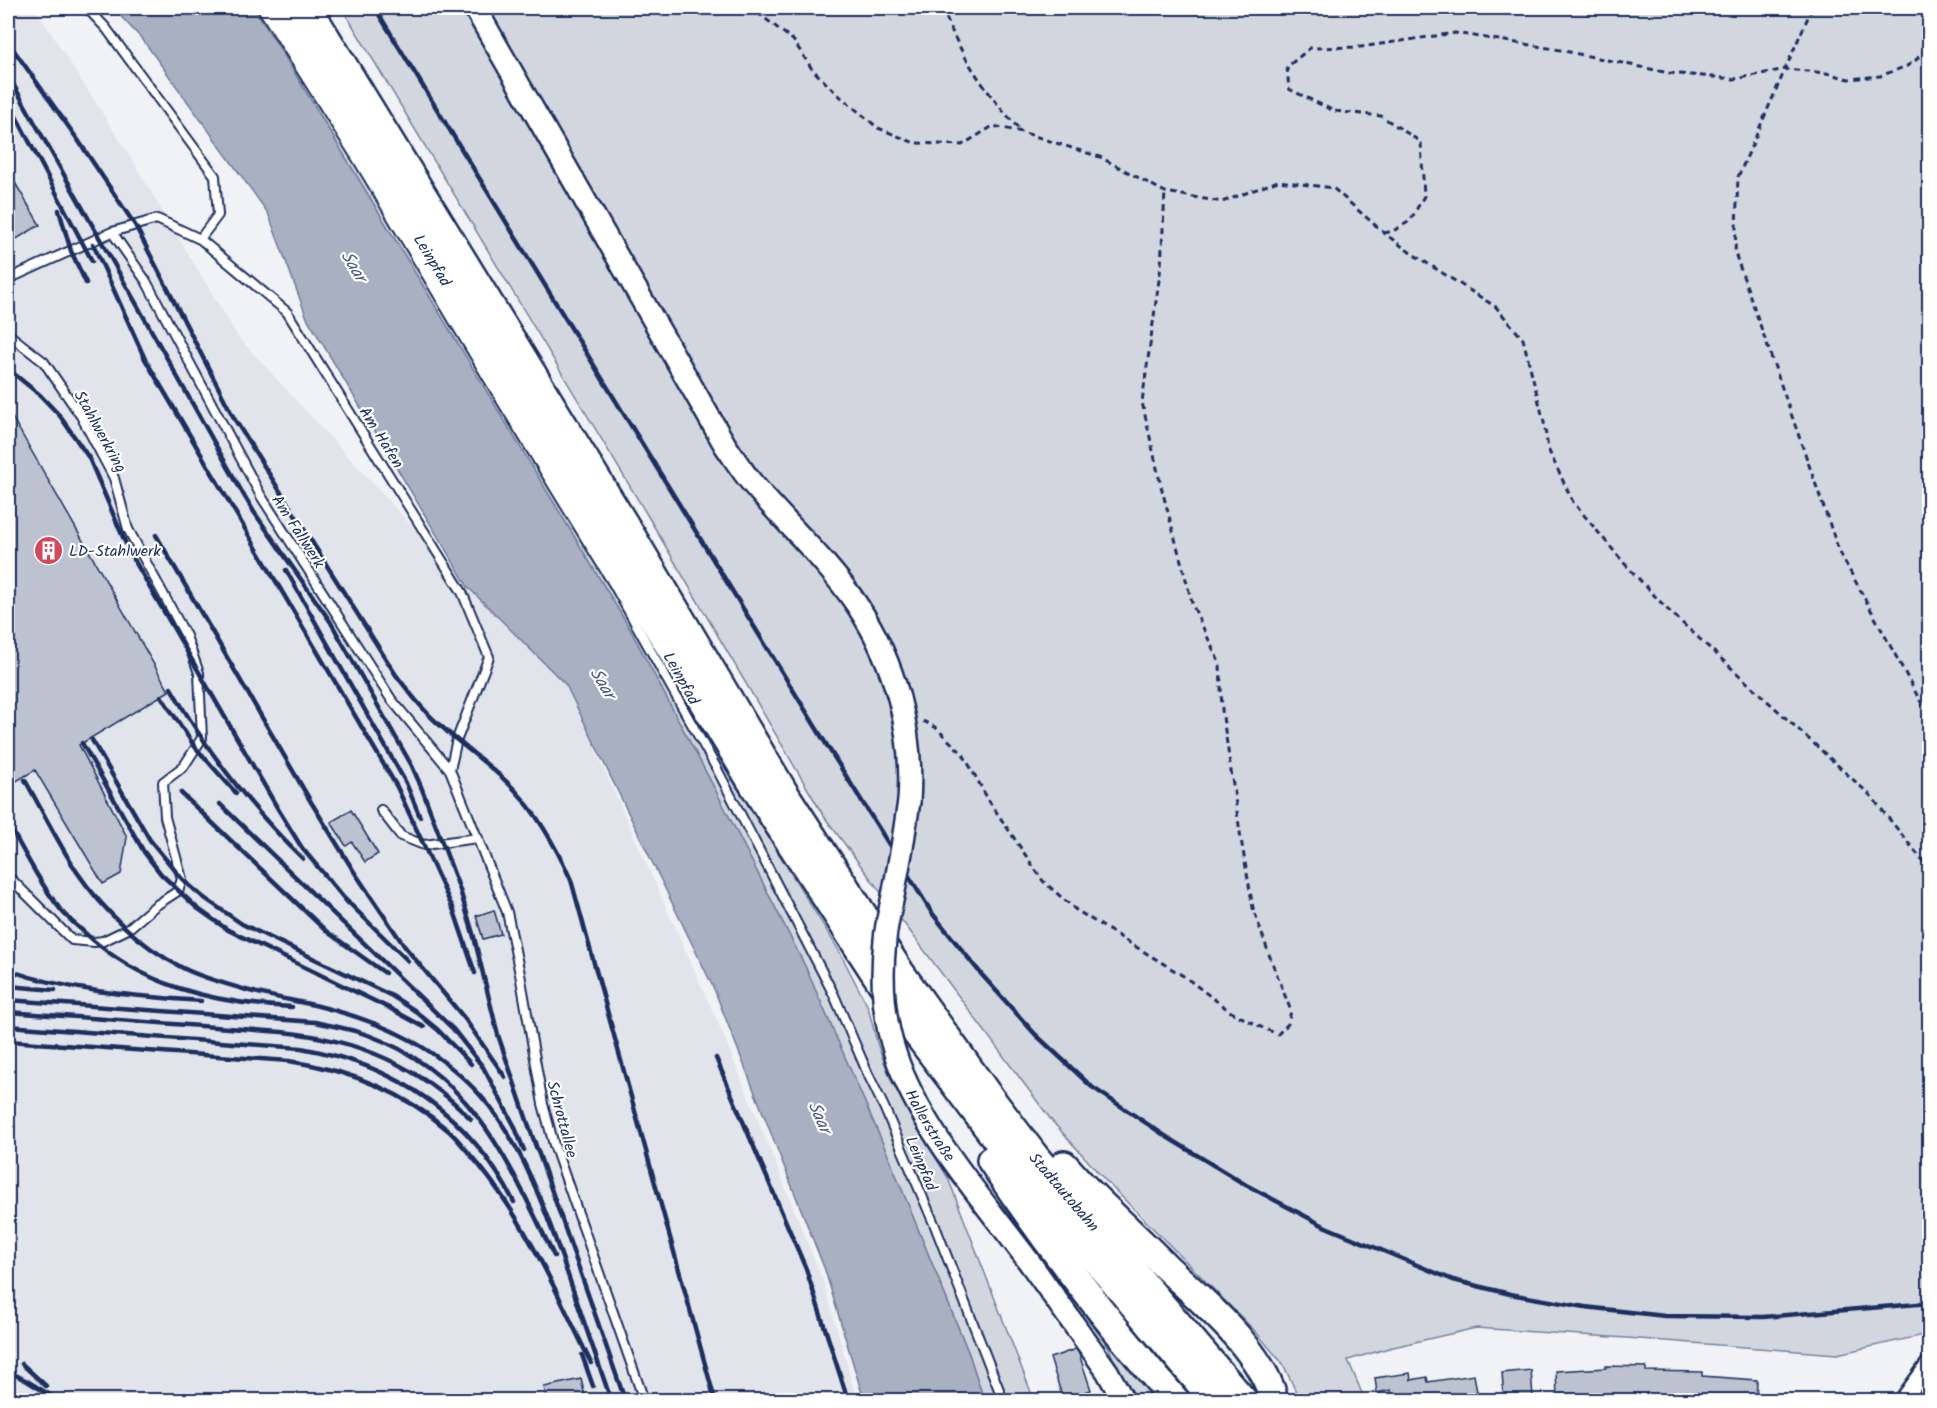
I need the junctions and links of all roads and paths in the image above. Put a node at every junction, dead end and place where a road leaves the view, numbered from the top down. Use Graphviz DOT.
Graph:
graph roads {
  1 [pos="87,8"];
  2 [pos="262,8"];
  3 [pos="282,8"];
  4 [pos="308,8"];
  5 [pos="475,8"];
  6 [pos="748,8"];
  7 [pos="943,8"];
  8 [pos="1812,8"];
  9 [pos="1929,43"];
  10 [pos="1928,50"];
  11 [pos="1786,69"];
  12 [pos="1023,132"];
  13 [pos="1165,192"];
  14 [pos="112,232"];
  15 [pos="1384,233"];
  16 [pos="200,239"];
  17 [pos="8,279"];
  18 [pos="8,334"];
  19 [pos="903,711"];
  20 [pos="1929,719"];
  21 [pos="450,771"];
  22 [pos="381,810"];
  23 [pos="478,838"];
  24 [pos="1929,870"];
  25 [pos="8,882"];
  26 [pos="833,888"];
  27 [pos="932,1017"];
  28 [pos="905,1018"];
  29 [pos="1929,1363"];
  30 [pos="644,1401"];
  31 [pos="1003,1401"];
  32 [pos="1124,1401"];
  33 [pos="1175,1401"];
  34 [pos="1214,1401"];
  35 [pos="1243,1401"];
  36 [pos="1274,1401"];
  37 [pos="1903,1401"];
  1 -- 16 [label="lane"];
  2 -- 31 [label="lane, Leinpfad"];
  3 -- 26 [label="highway"];
  4 -- 26 [label="highway"];
  5 -- 19 [label="street, Hallerstraße"];
  6 -- 12 [label="path"];
  7 -- 12 [label="path"];
  8 -- 11 [label="path"];
  9 -- 10 [label="path"];
  10 -- 11 [label="path"];
  11 -- 15 [label="path"];
  11 -- 20 [label="path"];
  12 -- 13 [label="path"];
  13 -- 15 [label="path"];
  13 -- 19 [label="path"];
  14 -- 16 [label="lane, Am Hafen"];
  14 -- 17 [label="lane"];
  14 -- 21 [label="lane, Am Fallwerk"];
  15 -- 24 [label="path"];
  16 -- 21 [label="lane, Am Hafen"];
  18 -- 25 [label="lane, Stahlwerkring"];
  19 -- 32 [label="street, Hallerstraße, bridge"];
  21 -- 23 [label="lane, Am Fallwerk"];
  22 -- 23 [label="lane"];
  23 -- 30 [label="lane, Schrottallee"];
  26 -- 27 [label="highway, Stadtautobahn"];
  26 -- 28 [label="highway"];
  27 -- 35 [label="highway, Stadtautobahn"];
  27 -- 36 [label="highway"];
  28 -- 33 [label="highway"];
  28 -- 34 [label="highway"];
  29 -- 37 [label="street"];
}
